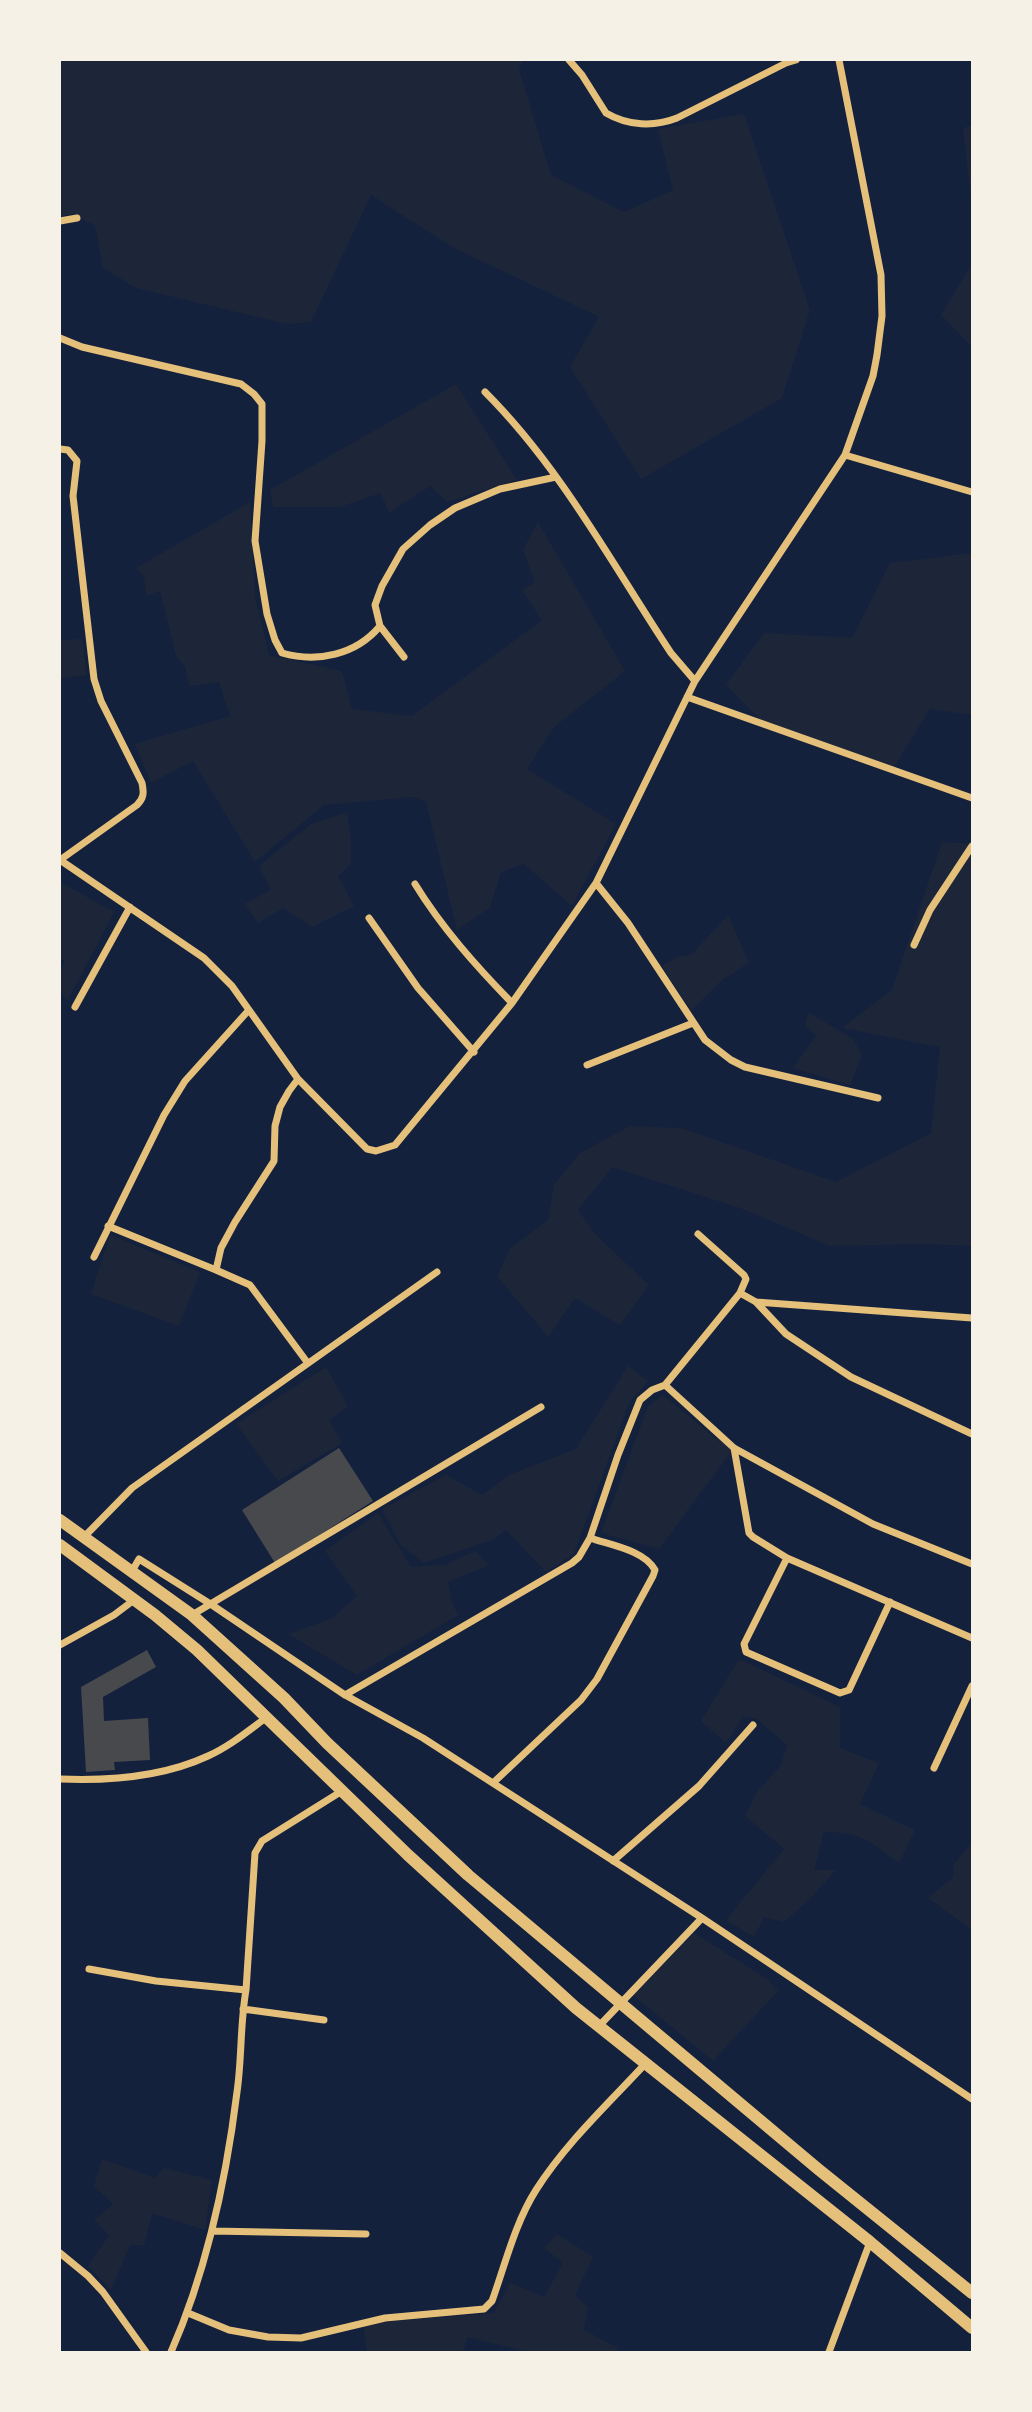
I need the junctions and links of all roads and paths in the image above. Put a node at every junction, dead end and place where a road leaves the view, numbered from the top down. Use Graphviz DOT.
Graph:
graph roads {
  1 [pos="569,60"];
  2 [pos="796,60"];
  3 [pos="839,60"];
  4 [pos="77,218"];
  5 [pos="60,221"];
  6 [pos="60,338"];
  7 [pos="485,392"];
  8 [pos="60,449"];
  9 [pos="845,456"];
  10 [pos="556,477"];
  11 [pos="972,492"];
  12 [pos="380,626"];
  13 [pos="404,657"];
  14 [pos="695,681"];
  15 [pos="687,697"];
  16 [pos="972,798"];
  17 [pos="972,846"];
  18 [pos="60,860"];
  19 [pos="596,883"];
  20 [pos="415,884"];
  21 [pos="130,907"];
  22 [pos="369,918"];
  23 [pos="914,945"];
  24 [pos="512,1003"];
  25 [pos="75,1007"];
  26 [pos="248,1011"];
  27 [pos="693,1023"];
  28 [pos="474,1052"];
  29 [pos="587,1065"];
  30 [pos="298,1079"];
  31 [pos="878,1098"];
  32 [pos="108,1226"];
  33 [pos="698,1234"];
  34 [pos="94,1257"];
  35 [pos="216,1269"];
  36 [pos="437,1272"];
  37 [pos="740,1293"];
  38 [pos="756,1302"];
  39 [pos="972,1318"];
  40 [pos="307,1362"];
  41 [pos="665,1385"];
  42 [pos="541,1407"];
  43 [pos="972,1434"];
  44 [pos="734,1448"];
  45 [pos="60,1520"];
  46 [pos="84,1537"];
  47 [pos="590,1538"];
  48 [pos="60,1545"];
  49 [pos="788,1558"];
  50 [pos="972,1564"];
  51 [pos="132,1571"];
  52 [pos="170,1598"];
  53 [pos="134,1600"];
  54 [pos="890,1602"];
  55 [pos="212,1605"];
  56 [pos="155,1615"];
  57 [pos="192,1615"];
  58 [pos="972,1627"];
  59 [pos="971,1637"];
  60 [pos="60,1644"];
  61 [pos="972,1686"];
  62 [pos="345,1695"];
  63 [pos="267,1717"];
  64 [pos="753,1725"];
  65 [pos="934,1768"];
  66 [pos="60,1779"];
  67 [pos="493,1783"];
  68 [pos="342,1791"];
  69 [pos="613,1861"];
  70 [pos="702,1918"];
  71 [pos="89,1969"];
  72 [pos="246,1990"];
  73 [pos="619,2003"];
  74 [pos="243,2010"];
  75 [pos="324,2020"];
  76 [pos="599,2026"];
  77 [pos="647,2063"];
  78 [pos="972,2099"];
  79 [pos="213,2231"];
  80 [pos="366,2234"];
  81 [pos="870,2242"];
  82 [pos="60,2253"];
  83 [pos="972,2293"];
  84 [pos="188,2314"];
  85 [pos="972,2328"];
  86 [pos="146,2353"];
  87 [pos="171,2353"];
  88 [pos="829,2353"];
  1 -- 2 [label="street"];
  3 -- 9 [label="street"];
  4 -- 5 [label="street"];
  6 -- 12 [label="street"];
  7 -- 10 [label="street"];
  8 -- 18 [label="street"];
  9 -- 11 [label="street"];
  9 -- 14 [label="street"];
  10 -- 12 [label="street"];
  10 -- 14 [label="street"];
  12 -- 13 [label="street"];
  14 -- 15 [label="street"];
  15 -- 16 [label="street"];
  15 -- 19 [label="street"];
  17 -- 23 [label="street"];
  18 -- 21 [label="street"];
  19 -- 24 [label="street"];
  19 -- 27 [label="street"];
  20 -- 24 [label="street"];
  21 -- 25 [label="street"];
  21 -- 26 [label="street"];
  22 -- 28 [label="street"];
  24 -- 28 [label="street"];
  26 -- 30 [label="street"];
  26 -- 32 [label="street"];
  27 -- 29 [label="street"];
  27 -- 31 [label="street"];
  28 -- 30 [label="street"];
  30 -- 35 [label="street"];
  32 -- 34 [label="street"];
  32 -- 35 [label="street"];
  33 -- 37 [label="street"];
  35 -- 40 [label="street"];
  36 -- 40 [label="street"];
  37 -- 38 [label="street"];
  37 -- 41 [label="street"];
  38 -- 39 [label="street"];
  38 -- 43 [label="street"];
  40 -- 46 [label="street"];
  41 -- 44 [label="street"];
  41 -- 47 [label="street"];
  42 -- 55 [label="street"];
  44 -- 49 [label="street"];
  44 -- 50 [label="street"];
  45 -- 46 [label="highway"];
  46 -- 51 [label="highway"];
  47 -- 62 [label="street"];
  47 -- 67 [label="street"];
  48 -- 53 [label="highway"];
  49 -- 54 [label="street"];
  49 -- 54 [label="street"];
  51 -- 52 [label="highway"];
  51 -- 55 [label="street"];
  52 -- 56 [label="highway"];
  52 -- 57 [label="highway"];
  53 -- 56 [label="highway"];
  53 -- 60 [label="street"];
  54 -- 59 [label="street"];
  55 -- 57 [label="street"];
  55 -- 62 [label="street"];
  56 -- 63 [label="highway"];
  57 -- 73 [label="highway"];
  58 -- 59 [label="street"];
  61 -- 65 [label="street"];
  62 -- 67 [label="street"];
  63 -- 66 [label="street"];
  63 -- 68 [label="highway"];
  64 -- 69 [label="street"];
  67 -- 69 [label="street"];
  68 -- 72 [label="street"];
  68 -- 76 [label="highway"];
  69 -- 70 [label="street"];
  70 -- 73 [label="street"];
  70 -- 78 [label="street"];
  71 -- 72 [label="street"];
  72 -- 74 [label="street"];
  73 -- 76 [label="street"];
  73 -- 83 [label="highway"];
  74 -- 75 [label="street"];
  74 -- 79 [label="street"];
  76 -- 77 [label="highway"];
  77 -- 81 [label="highway"];
  77 -- 84 [label="street"];
  79 -- 80 [label="street"];
  79 -- 84 [label="street"];
  81 -- 85 [label="highway"];
  81 -- 88 [label="street"];
  82 -- 86 [label="street"];
  84 -- 87 [label="street"];
}
